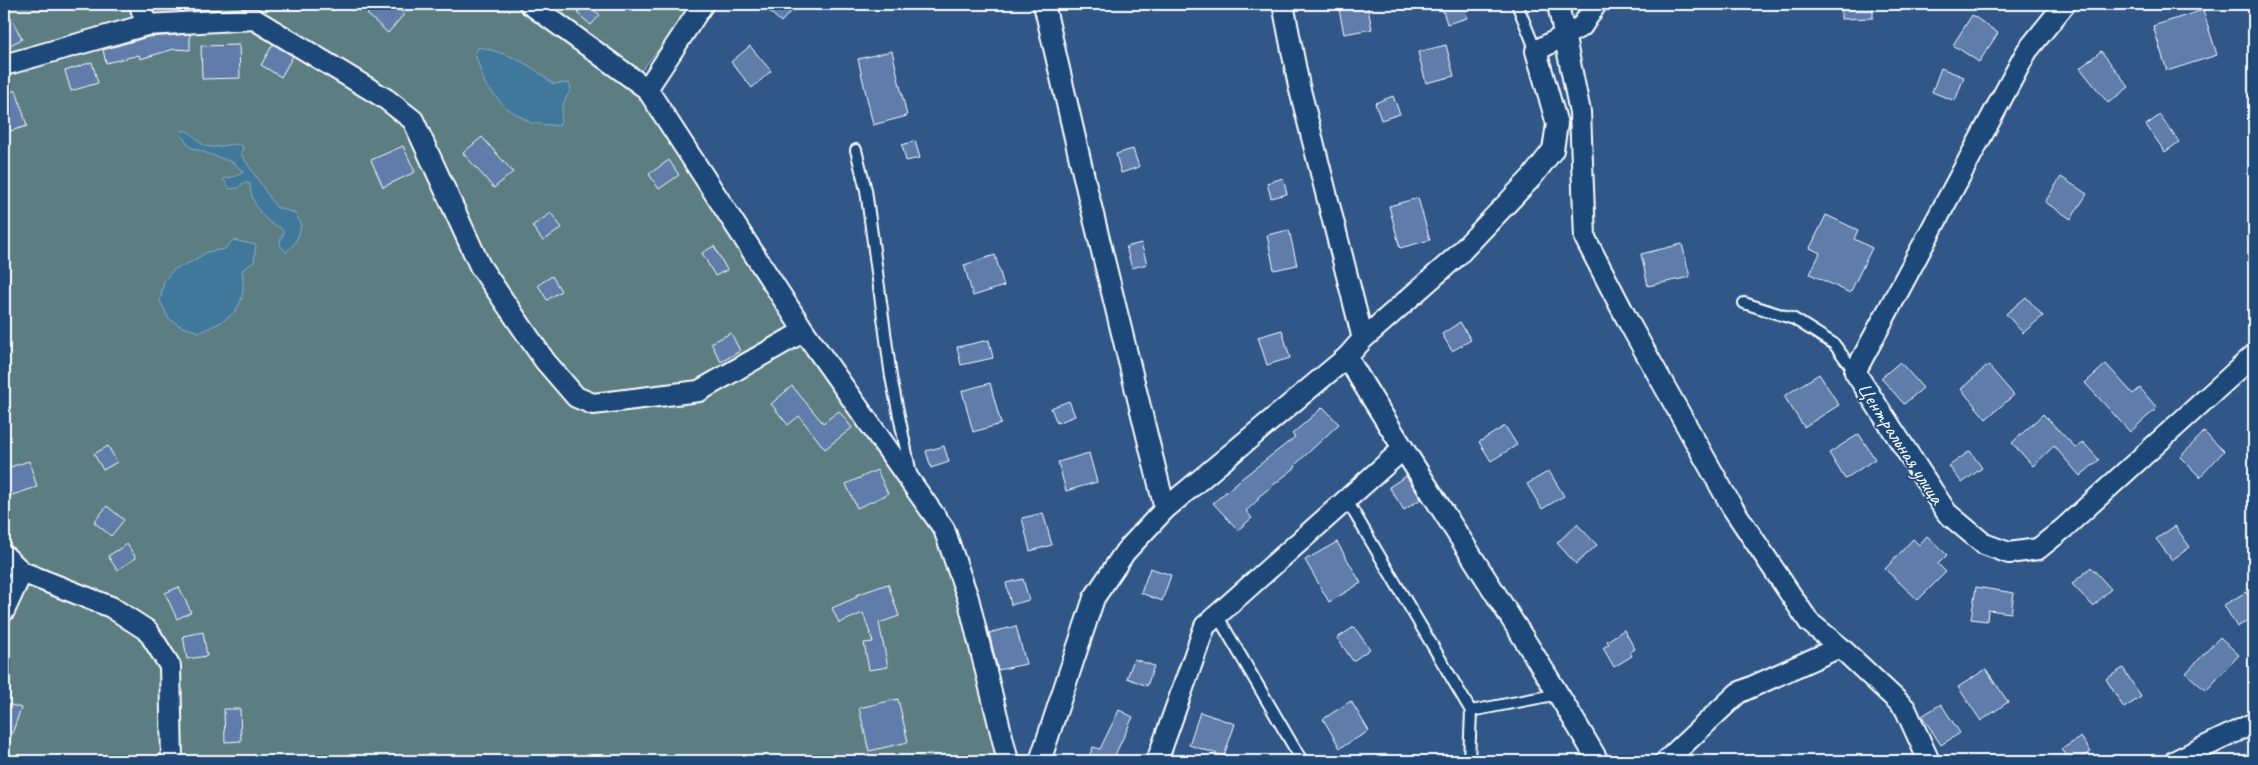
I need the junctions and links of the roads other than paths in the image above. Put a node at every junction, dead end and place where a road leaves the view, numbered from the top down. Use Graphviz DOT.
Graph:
graph roads {
  1 [pos="140,4"];
  2 [pos="530,4"];
  3 [pos="703,4"];
  4 [pos="1044,4"];
  5 [pos="1283,4"];
  6 [pos="1517,4"];
  7 [pos="1558,4"];
  8 [pos="1596,4"];
  9 [pos="2065,4"];
  10 [pos="146,25"];
  11 [pos="1566,36"];
  12 [pos="1536,51"];
  13 [pos="4,66"];
  14 [pos="647,89"];
  15 [pos="856,150"];
  16 [pos="1744,303"];
  17 [pos="804,331"];
  18 [pos="1363,339"];
  19 [pos="2254,355"];
  20 [pos="1347,357"];
  21 [pos="1855,372"];
  22 [pos="1402,450"];
  23 [pos="913,482"];
  24 [pos="1346,499"];
  25 [pos="1165,509"];
  26 [pos="4,556"];
  27 [pos="22,572"];
  28 [pos="4,611"];
  29 [pos="1217,615"];
  30 [pos="1840,647"];
  31 [pos="1559,694"];
  32 [pos="1471,710"];
  33 [pos="2254,723"];
  34 [pos="172,761"];
  35 [pos="1008,761"];
  36 [pos="1040,761"];
  37 [pos="1157,761"];
  38 [pos="1302,761"];
  39 [pos="1469,761"];
  40 [pos="1598,761"];
  41 [pos="1666,761"];
  42 [pos="1929,761"];
  43 [pos="2175,761"];
  1 -- 10 [label="street"];
  2 -- 14 [label="street"];
  3 -- 14 [label="street"];
  4 -- 25 [label="street"];
  5 -- 18 [label="street"];
  6 -- 12 [label="lane"];
  7 -- 11 [label="street"];
  8 -- 11 [label="street"];
  9 -- 21 [label="street, Центральная улица"];
  10 -- 13 [label="street"];
  10 -- 17 [label="street"];
  11 -- 12 [label="street"];
  11 -- 30 [label="street"];
  12 -- 18 [label="street"];
  14 -- 17 [label="street"];
  15 -- 23 [label="lane"];
  16 -- 21 [label="lane"];
  17 -- 23 [label="street"];
  18 -- 20 [label="street"];
  19 -- 21 [label="street, Центральная улица"];
  20 -- 22 [label="street"];
  20 -- 25 [label="street"];
  22 -- 24 [label="street"];
  22 -- 31 [label="street"];
  23 -- 35 [label="street"];
  24 -- 29 [label="street"];
  24 -- 32 [label="lane"];
  25 -- 36 [label="street"];
  26 -- 27 [label="street"];
  27 -- 28 [label="street"];
  27 -- 34 [label="street"];
  29 -- 37 [label="street"];
  29 -- 38 [label="lane"];
  30 -- 41 [label="street"];
  30 -- 42 [label="street"];
  31 -- 32 [label="lane"];
  31 -- 40 [label="street"];
  32 -- 39 [label="lane"];
  33 -- 43 [label="street"];
}
